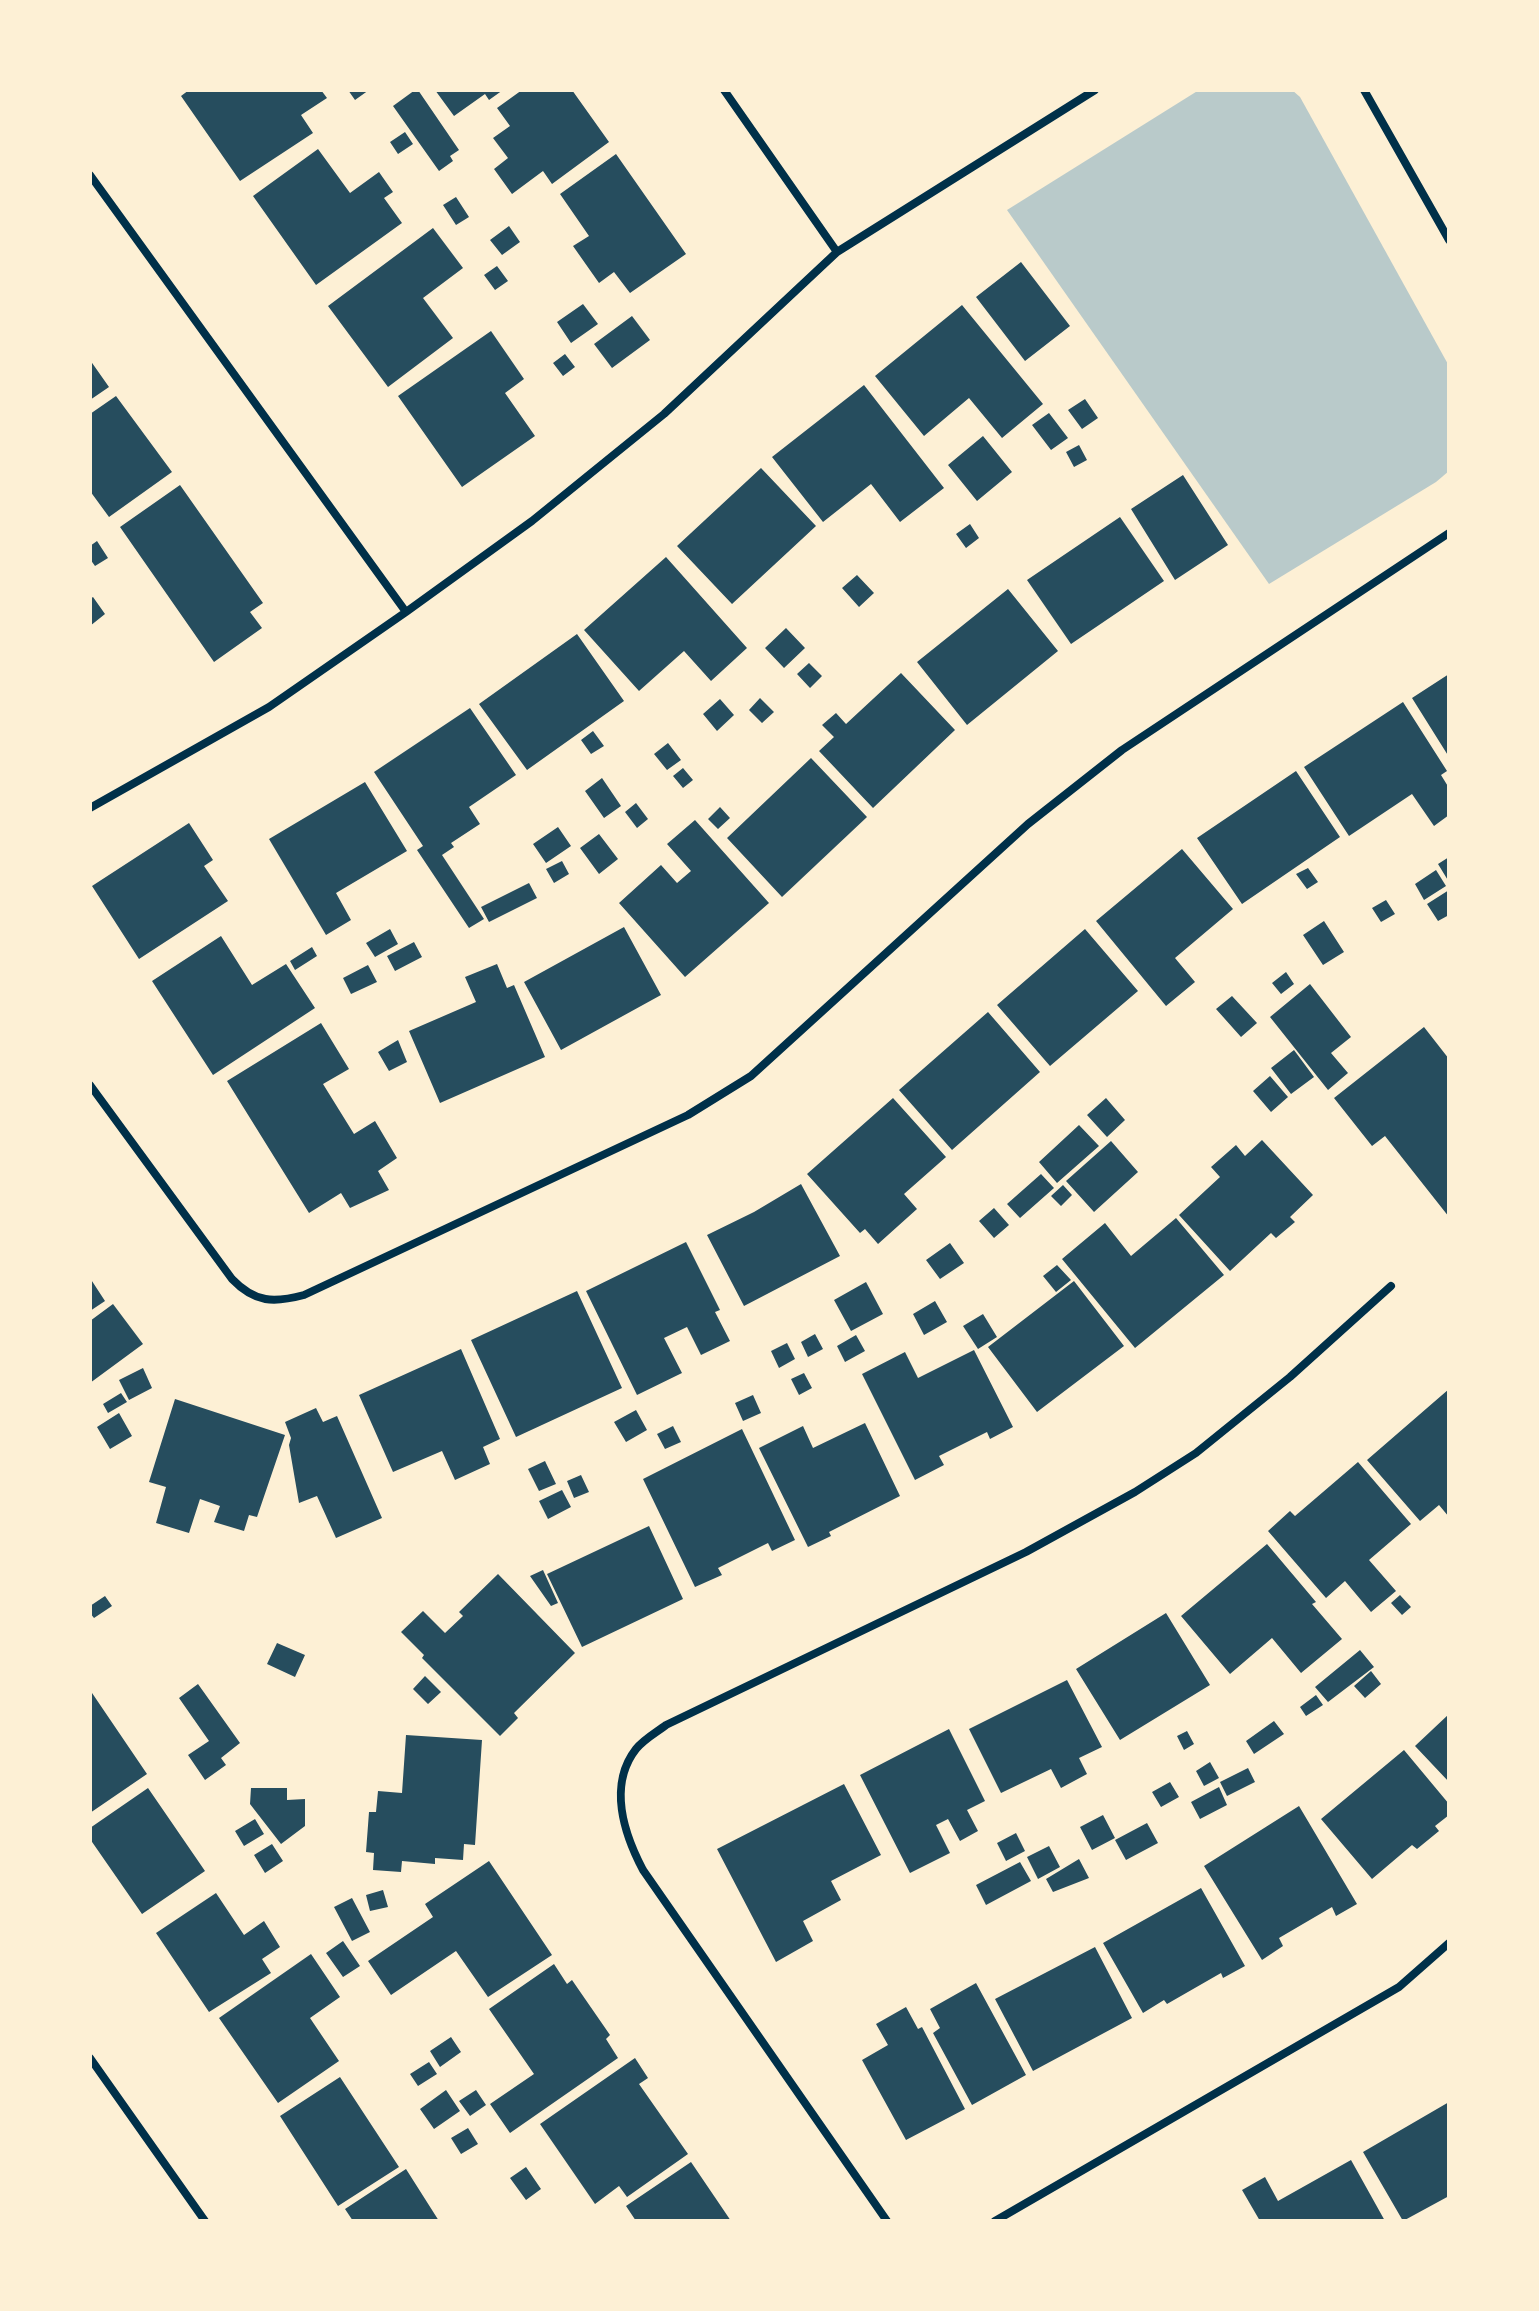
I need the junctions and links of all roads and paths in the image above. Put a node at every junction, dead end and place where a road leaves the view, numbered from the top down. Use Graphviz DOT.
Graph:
graph roads {
  1 [pos="724,90"];
  2 [pos="1095,90"];
  3 [pos="1364,90"];
  4 [pos="90,175"];
  5 [pos="1449,240"];
  6 [pos="837,252"];
  7 [pos="1449,533"];
  8 [pos="406,612"];
  9 [pos="90,808"];
  10 [pos="90,1085"];
  11 [pos="1391,1286"];
  12 [pos="1449,1943"];
  13 [pos="90,2058"];
  14 [pos="205,2221"];
  15 [pos="887,2221"];
  16 [pos="995,2221"];
  1 -- 6 [label="street"];
  2 -- 6 [label="street"];
  3 -- 5 [label="street"];
  4 -- 8 [label="street"];
  6 -- 8 [label="street"];
  7 -- 10 [label="street"];
  8 -- 9 [label="street"];
  11 -- 15 [label="street"];
  12 -- 16 [label="street"];
  13 -- 14 [label="street"];
}
